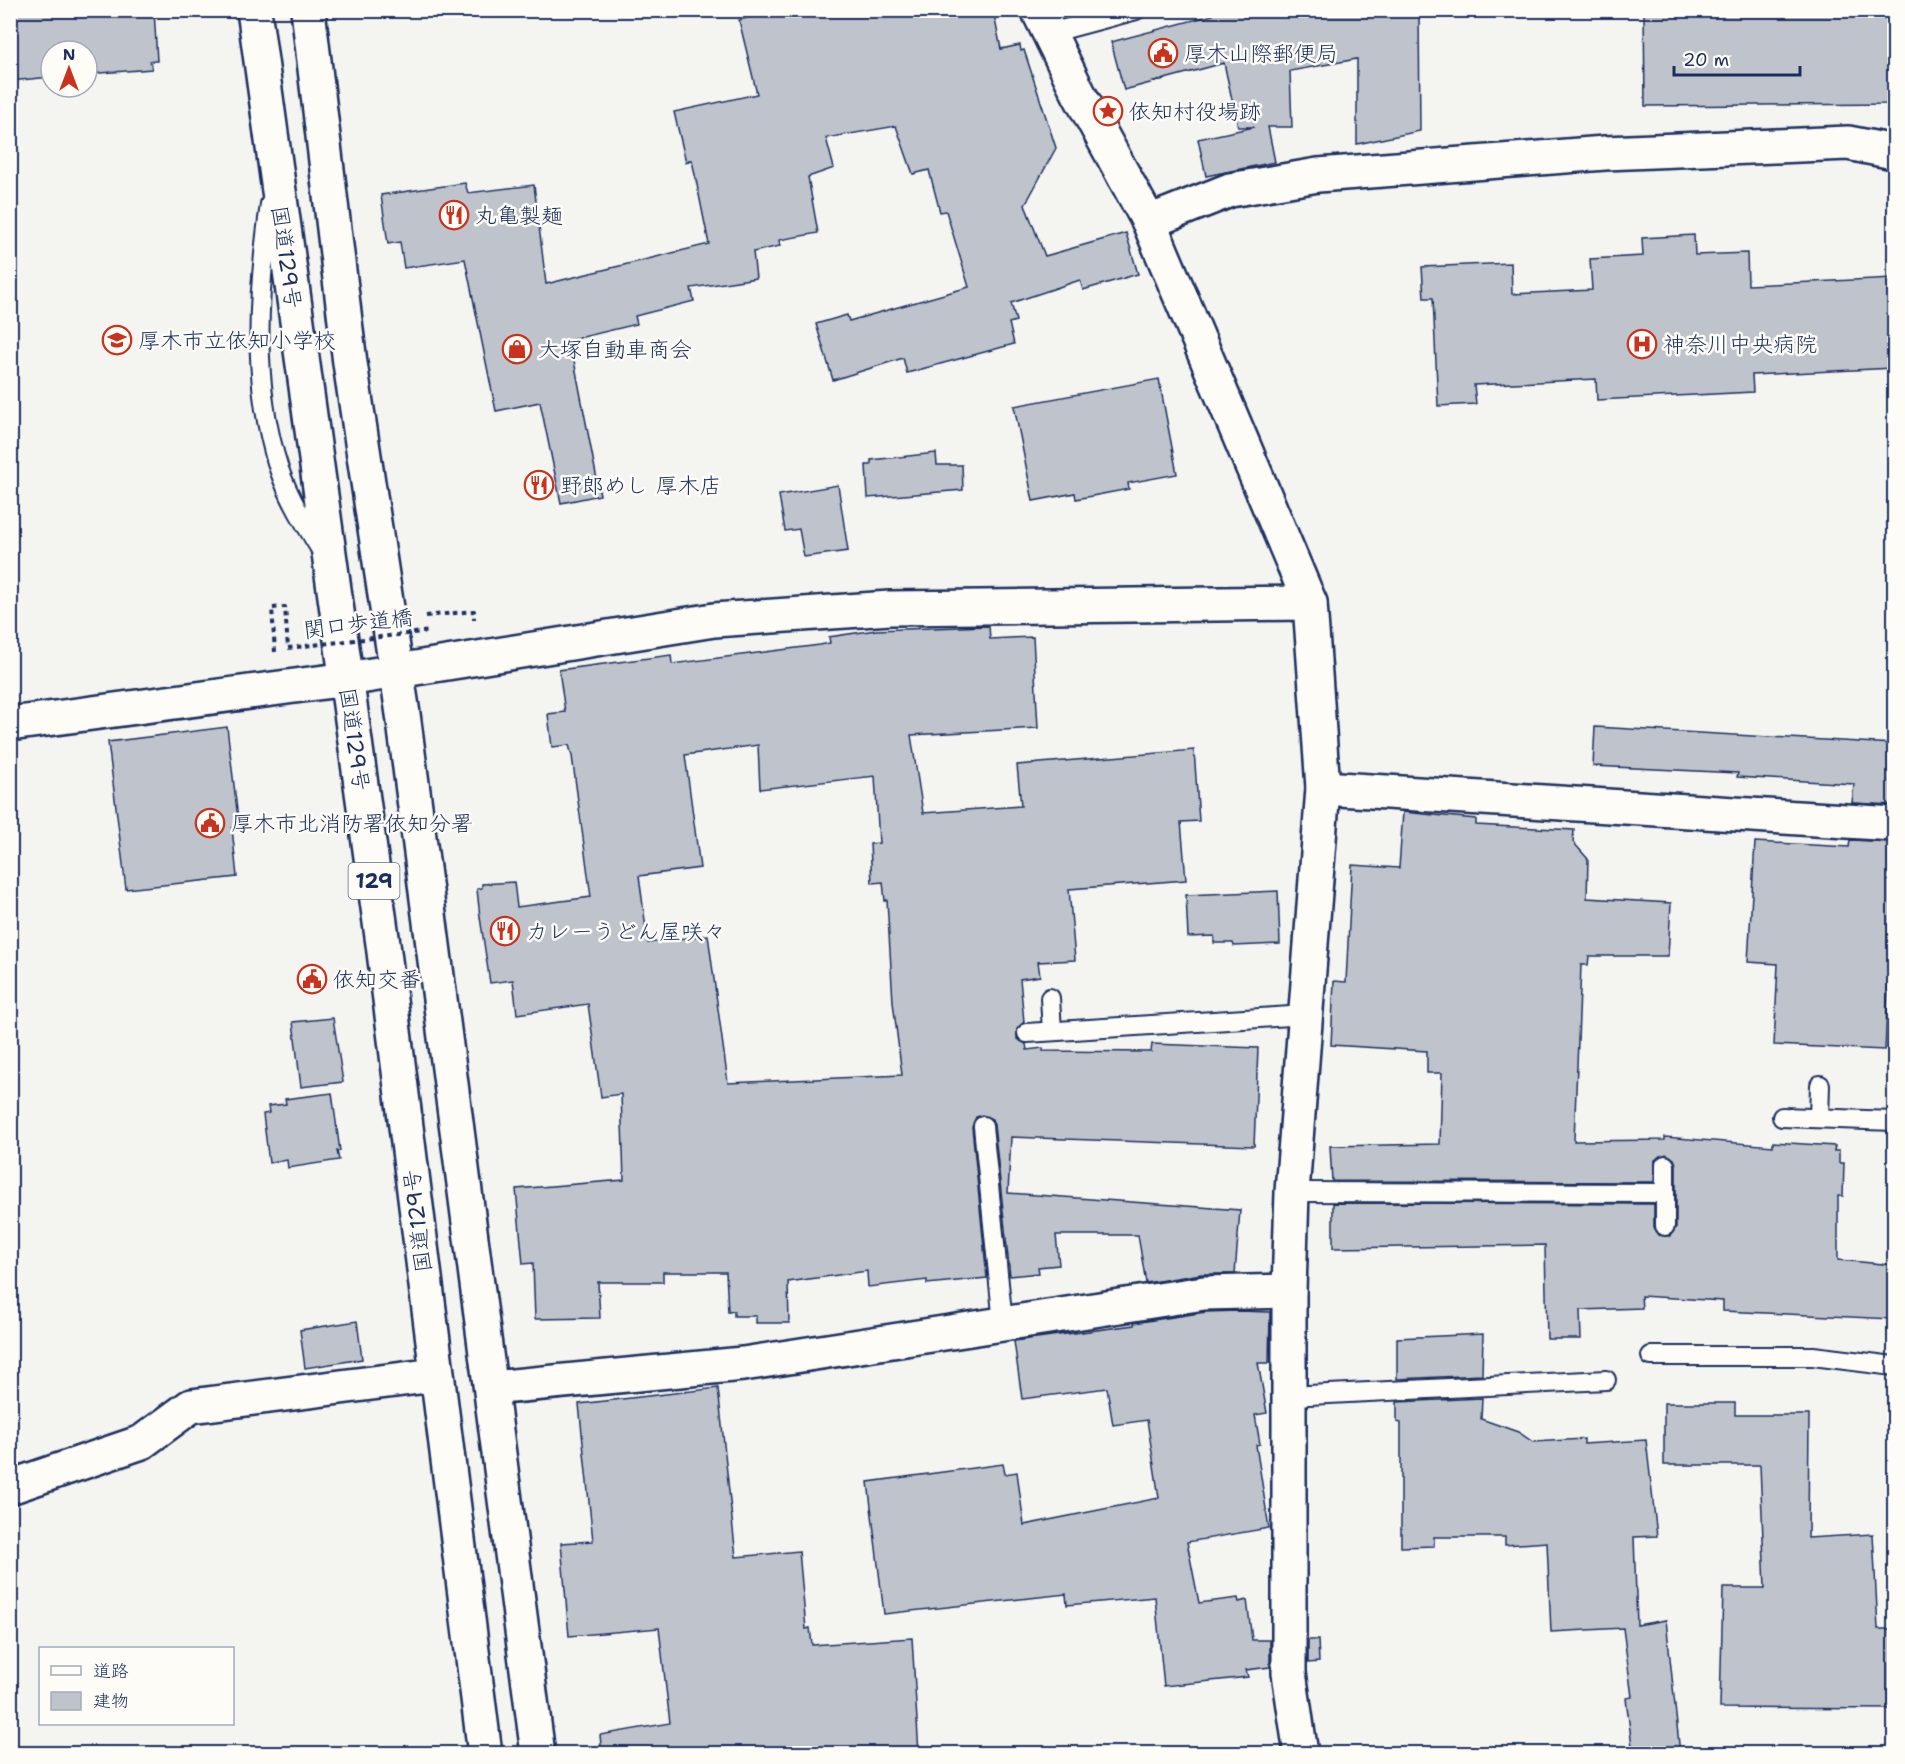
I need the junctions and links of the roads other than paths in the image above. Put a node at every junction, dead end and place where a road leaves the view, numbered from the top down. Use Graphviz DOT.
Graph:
graph roads {
  1 [pos="254,10"];
  2 [pos="308,10"];
  3 [pos="1136,10"];
  4 [pos="1044,22"];
  5 [pos="1894,152"];
  6 [pos="1149,222"];
  7 [pos="1310,603"];
  8 [pos="396,670"];
  9 [pos="347,679"];
  10 [pos="10,724"];
  11 [pos="1323,788"];
  12 [pos="1894,824"];
  13 [pos="1050,998"];
  14 [pos="1306,1015"];
  15 [pos="1052,1030"];
  16 [pos="1027,1033"];
  17 [pos="1820,1085"];
  18 [pos="1782,1117"];
  19 [pos="1819,1118"];
  20 [pos="1894,1121"];
  21 [pos="983,1126"];
  22 [pos="1665,1165"];
  23 [pos="1292,1192"];
  24 [pos="1664,1193"];
  25 [pos="1665,1226"];
  26 [pos="1290,1291"];
  27 [pos="1003,1323"];
  28 [pos="1651,1356"];
  29 [pos="1894,1366"];
  30 [pos="435,1375"];
  31 [pos="1606,1380"];
  32 [pos="491,1388"];
  33 [pos="1290,1396"];
  34 [pos="10,1487"];
  35 [pos="485,1754"];
  36 [pos="537,1754"];
  37 [pos="1301,1754"];
  1 -- 9 [label="main road, 国道129号 / 129"];
  2 -- 8 [label="main road, 129"];
  3 -- 4 [label="lane"];
  4 -- 6 [label="main road"];
  5 -- 6 [label="main road"];
  6 -- 7 [label="main road"];
  7 -- 8 [label="main road"];
  7 -- 11 [label="main road"];
  8 -- 9 [label="main road"];
  8 -- 32 [label="main road, 129"];
  9 -- 10 [label="main road"];
  9 -- 30 [label="main road, 国道129号 / 129"];
  11 -- 12 [label="main road"];
  11 -- 14 [label="main road"];
  13 -- 15 [label="lane"];
  14 -- 15 [label="lane"];
  14 -- 23 [label="main road"];
  15 -- 16 [label="lane"];
  17 -- 19 [label="lane"];
  18 -- 19 [label="lane"];
  19 -- 20 [label="lane"];
  21 -- 27 [label="lane"];
  22 -- 24 [label="lane"];
  23 -- 24 [label="lane"];
  23 -- 26 [label="main road"];
  24 -- 25 [label="lane"];
  26 -- 27 [label="main road"];
  26 -- 33 [label="main road"];
  27 -- 32 [label="main road"];
  28 -- 29 [label="lane"];
  30 -- 34 [label="main road"];
  30 -- 35 [label="main road, 国道129号 / 129"];
  31 -- 33 [label="lane"];
  32 -- 36 [label="main road, 129"];
  33 -- 37 [label="main road"];
}
